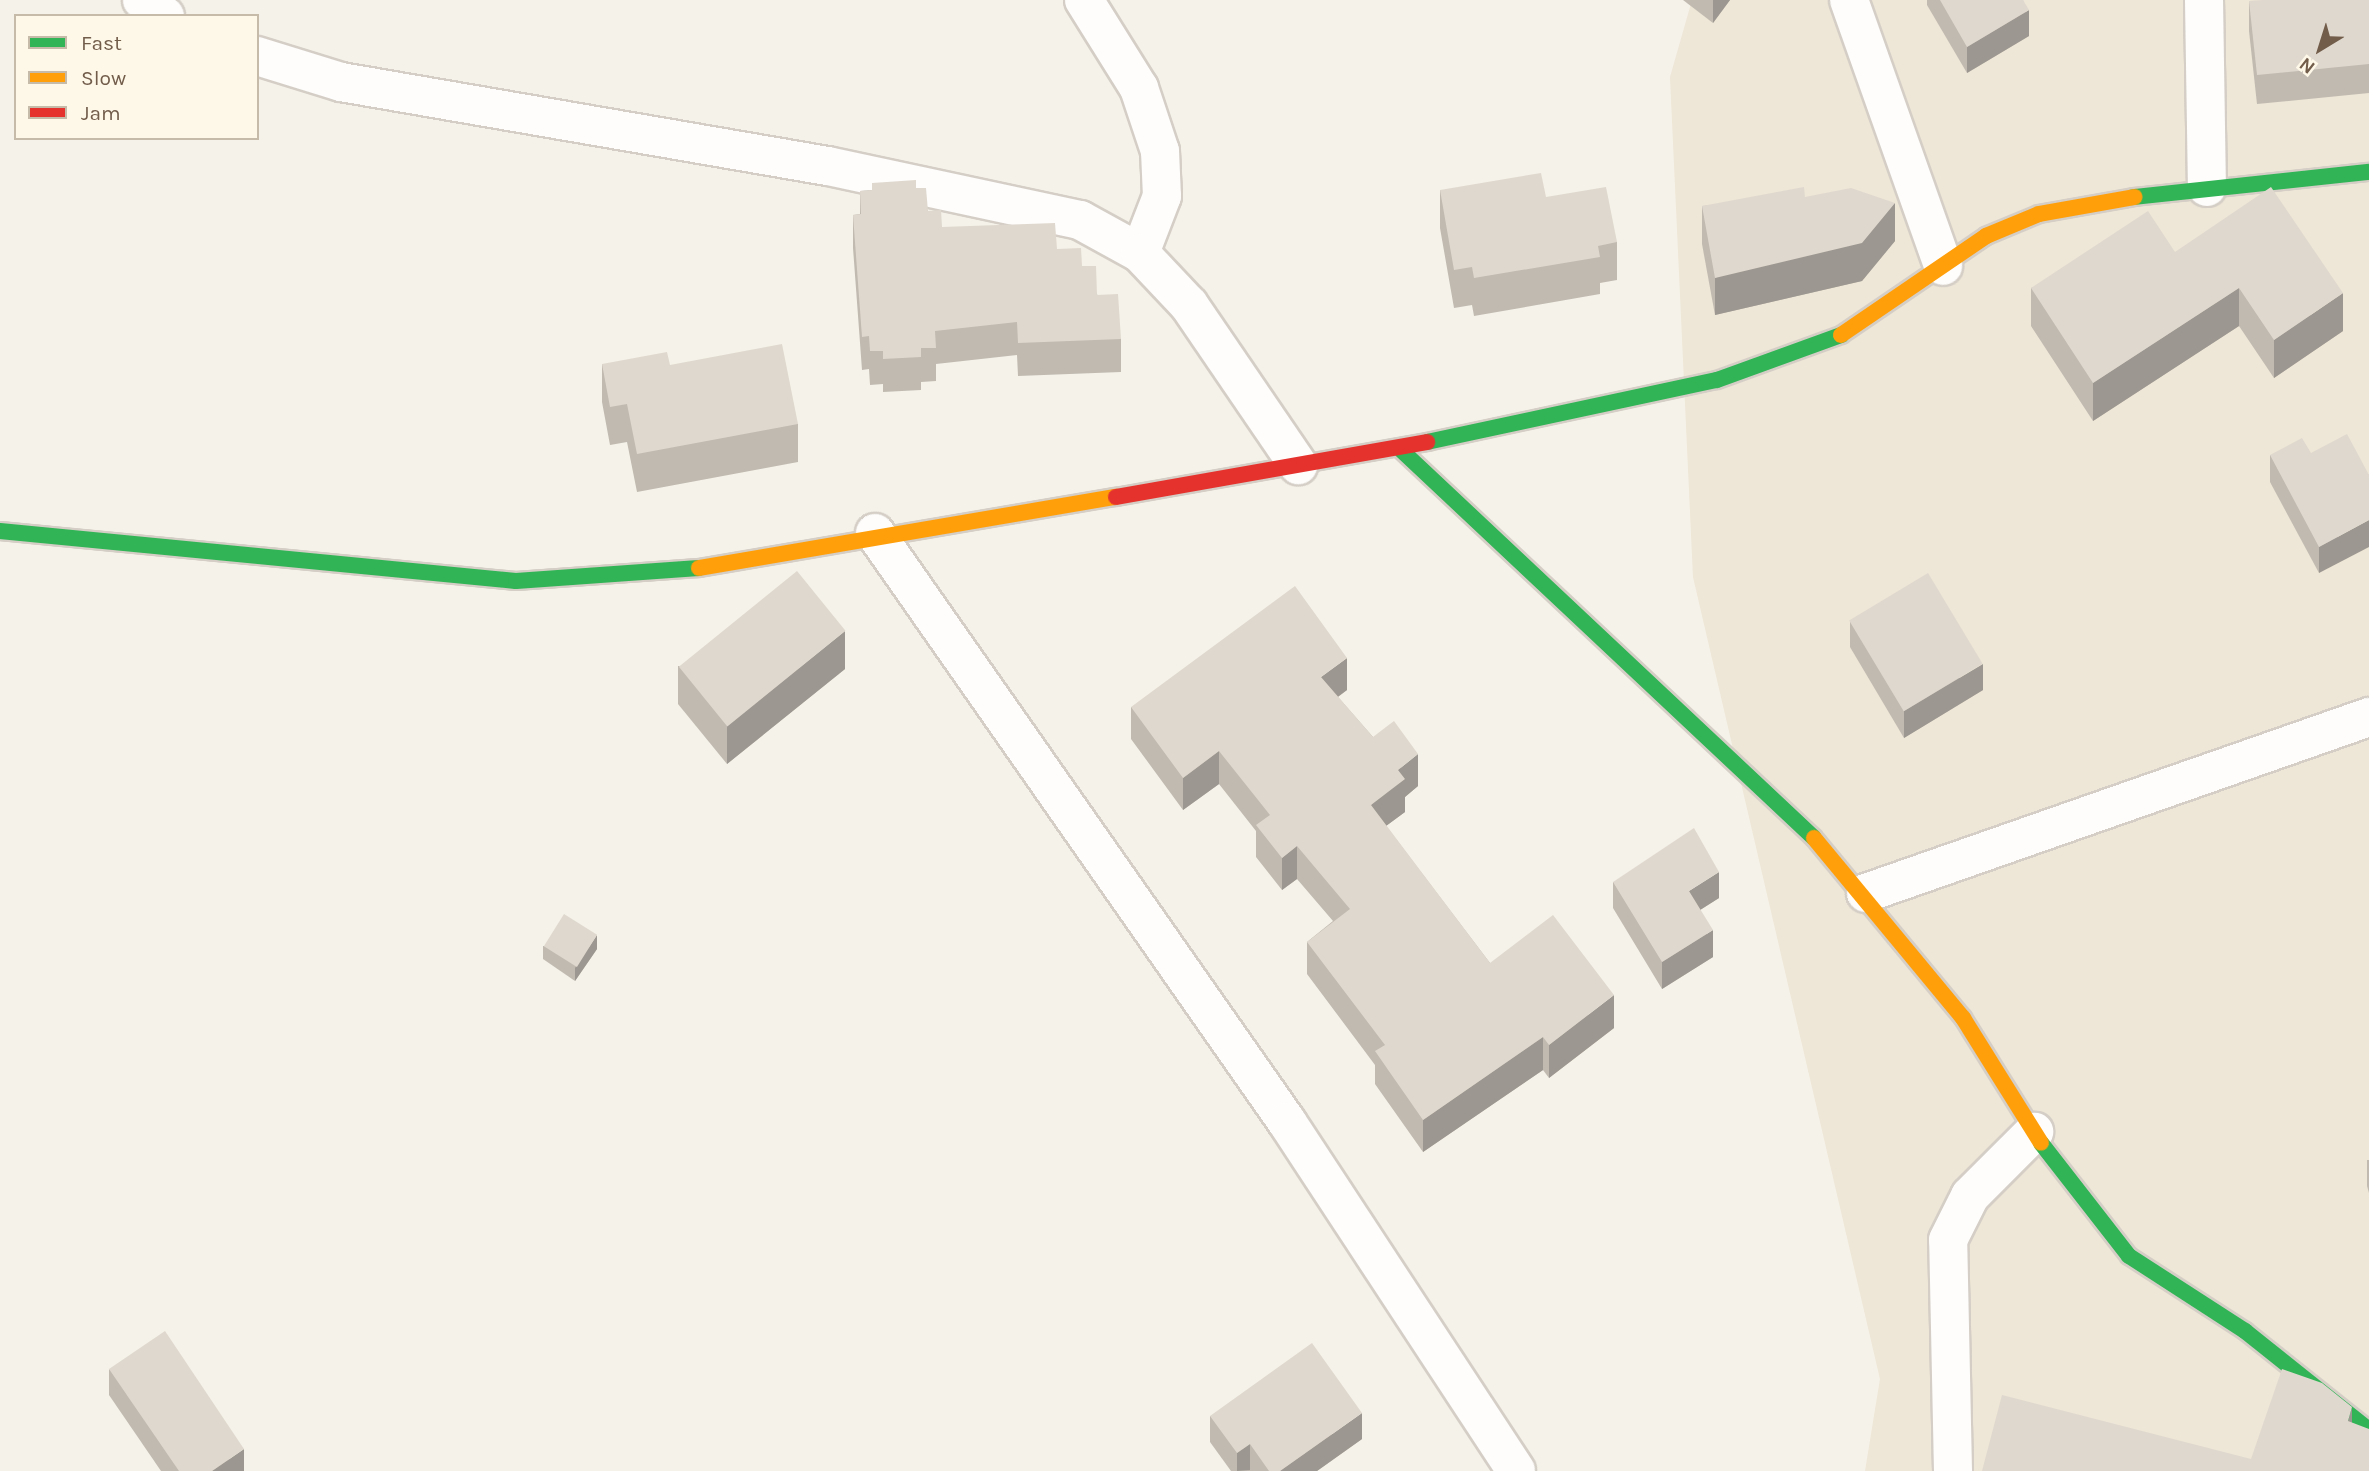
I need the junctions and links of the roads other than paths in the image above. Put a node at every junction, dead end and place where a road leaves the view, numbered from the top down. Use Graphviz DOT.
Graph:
graph roads {
  1 [pos="142,0"];
  2 [pos="1084,0"];
  3 [pos="1849,0"];
  4 [pos="2204,0"];
  5 [pos="162,14"];
  6 [pos="259,57"];
  7 [pos="2369,172"];
  8 [pos="2207,187"];
  9 [pos="1140,253"];
  10 [pos="1943,266"];
  11 [pos="1399,448"];
  12 [pos="1298,465"];
  13 [pos="0,531"];
  14 [pos="875,533"];
  15 [pos="2369,717"];
  16 [pos="1866,893"];
  17 [pos="2034,1132"];
  18 [pos="2369,1430"];
  19 [pos="1516,1471"];
  20 [pos="1953,1471"];
  1 -- 5 [label="street"];
  2 -- 9 [label="street"];
  3 -- 10 [label="street"];
  4 -- 8 [label="street"];
  6 -- 9 [label="street"];
  7 -- 8 [label="street"];
  8 -- 10 [label="street"];
  9 -- 12 [label="street"];
  10 -- 11 [label="street"];
  11 -- 12 [label="street"];
  11 -- 16 [label="street"];
  12 -- 14 [label="street"];
  13 -- 14 [label="street"];
  14 -- 19 [label="street"];
  15 -- 16 [label="street"];
  16 -- 17 [label="street"];
  17 -- 18 [label="street"];
  17 -- 20 [label="street"];
}
